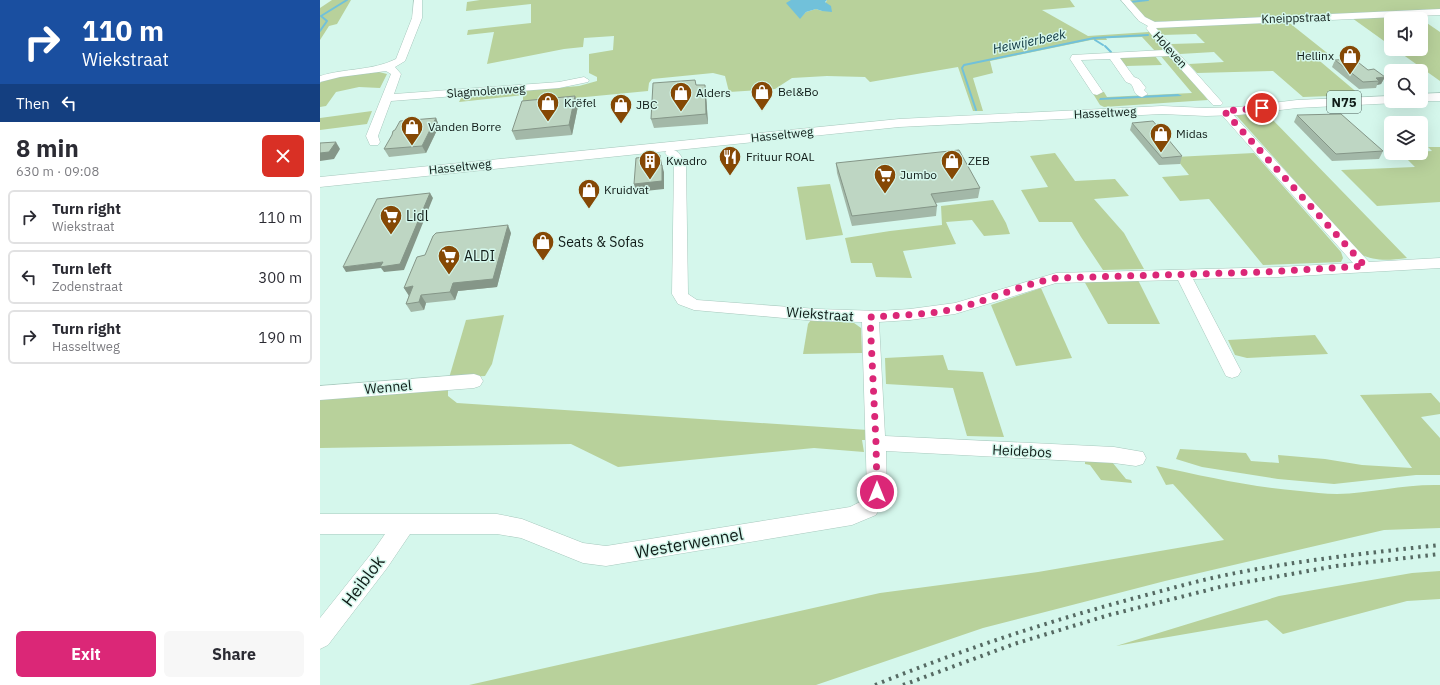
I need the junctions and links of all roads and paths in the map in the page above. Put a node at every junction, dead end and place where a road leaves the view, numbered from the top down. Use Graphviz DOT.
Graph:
graph roads {
  1 [pos="418,0"];
  2 [pos="1125,0"];
  3 [pos="1440,12"];
  4 [pos="1152,25"];
  5 [pos="1172,52"];
  6 [pos="1113,55"];
  7 [pos="388,67"];
  8 [pos="320,79"];
  9 [pos="584,80"];
  10 [pos="1097,92"];
  11 [pos="1142,94"];
  12 [pos="1440,97"];
  13 [pos="387,98"];
  14 [pos="1428,98"];
  15 [pos="1384,100"];
  16 [pos="1221,107"];
  17 [pos="374,142"];
  18 [pos="676,159"];
  19 [pos="324,181"];
  20 [pos="1440,263"];
  21 [pos="1365,266"];
  22 [pos="1183,275"];
  23 [pos="870,317"];
  24 [pos="1232,371"];
  25 [pos="461,385"];
  26 [pos="320,393"];
  27 [pos="876,443"];
  28 [pos="1136,458"];
  29 [pos="320,524"];
  30 [pos="404,524"];
  31 [pos="320,637"];
  1 -- 7 [label="street"];
  2 -- 4 [label="street, Holeven"];
  3 -- 4 [label="street, Kneippstraat"];
  4 -- 5 [label="street, Holeven"];
  5 -- 6 [label="street"];
  5 -- 16 [label="street, Holeven"];
  6 -- 10 [label="street"];
  6 -- 11 [label="street"];
  7 -- 8 [label="street"];
  7 -- 13 [label="street"];
  9 -- 13 [label="street, Slagmolenweg"];
  12 -- 14 [label="main road"];
  13 -- 17 [label="street"];
  15 -- 16 [label="main road, Hasseltweg / N75"];
  16 -- 19 [label="main road, Hasseltweg / N75"];
  16 -- 21 [label="street, Holeven"];
  18 -- 23 [label="street, Wiekstraat"];
  20 -- 21 [label="street, Wiekstraat"];
  21 -- 22 [label="street, Wiekstraat"];
  22 -- 23 [label="street, Wiekstraat"];
  22 -- 24 [label="street"];
  23 -- 27 [label="street, Westerwennel"];
  25 -- 26 [label="street, Wennel"];
  27 -- 28 [label="street, Heidebos"];
  27 -- 30 [label="street, Westerwennel"];
  29 -- 30 [label="street, Westerwennel"];
  30 -- 31 [label="street, Heiblok"];
}
